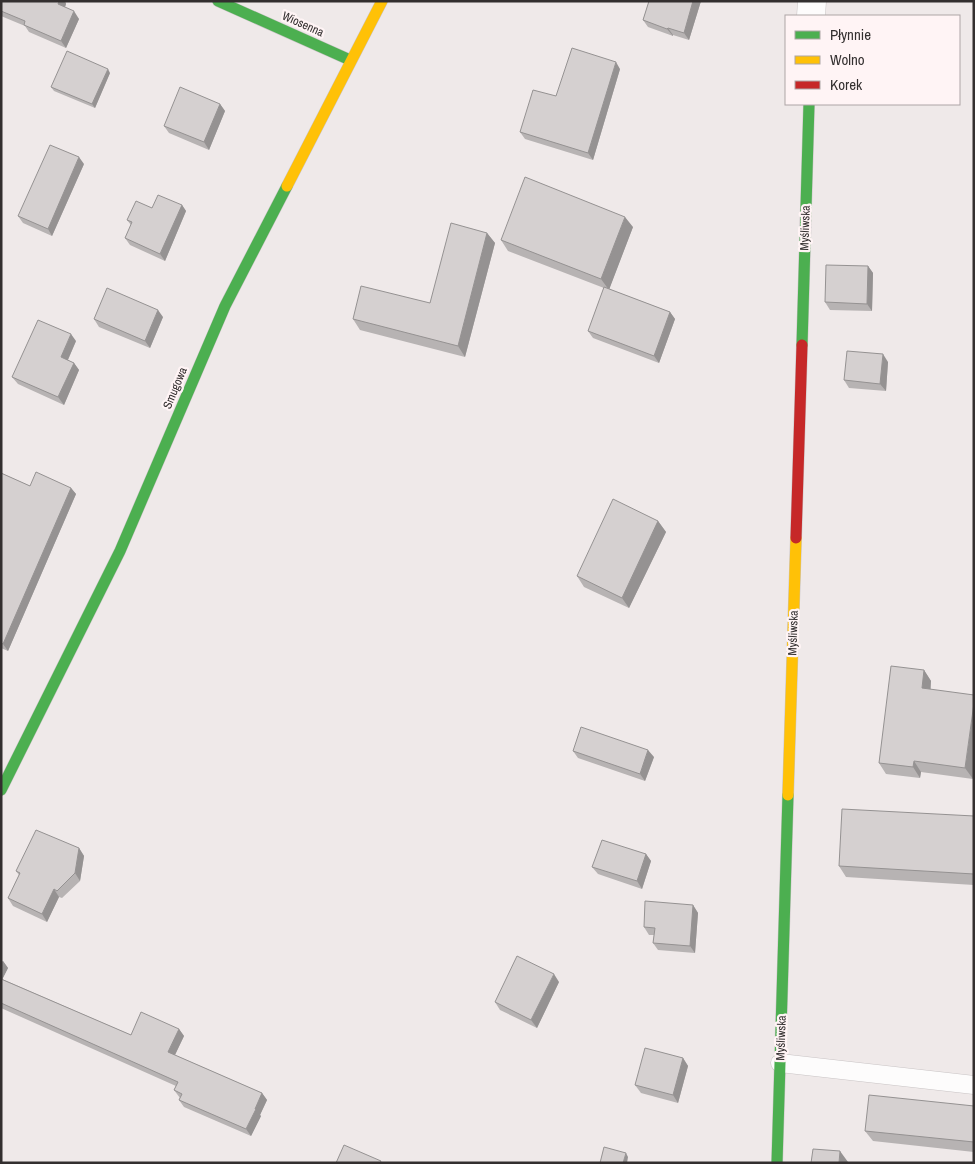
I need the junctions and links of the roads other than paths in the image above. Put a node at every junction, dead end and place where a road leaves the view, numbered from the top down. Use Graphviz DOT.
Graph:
graph roads {
  1 [pos="218,1"];
  2 [pos="382,1"];
  3 [pos="812,1"];
  4 [pos="811,15"];
  5 [pos="350,60"];
  6 [pos="808,105"];
  7 [pos="1,790"];
  8 [pos="780,1063"];
  9 [pos="974,1085"];
  10 [pos="778,1163"];
  1 -- 5 [label="street, Wiosenna"];
  2 -- 5 [label="street, Smugowa"];
  3 -- 4 [label="street"];
  5 -- 7 [label="street, Smugowa"];
  6 -- 8 [label="street, Myśliwska"];
  8 -- 9 [label="lane"];
  8 -- 10 [label="street, Myśliwska"];
}
